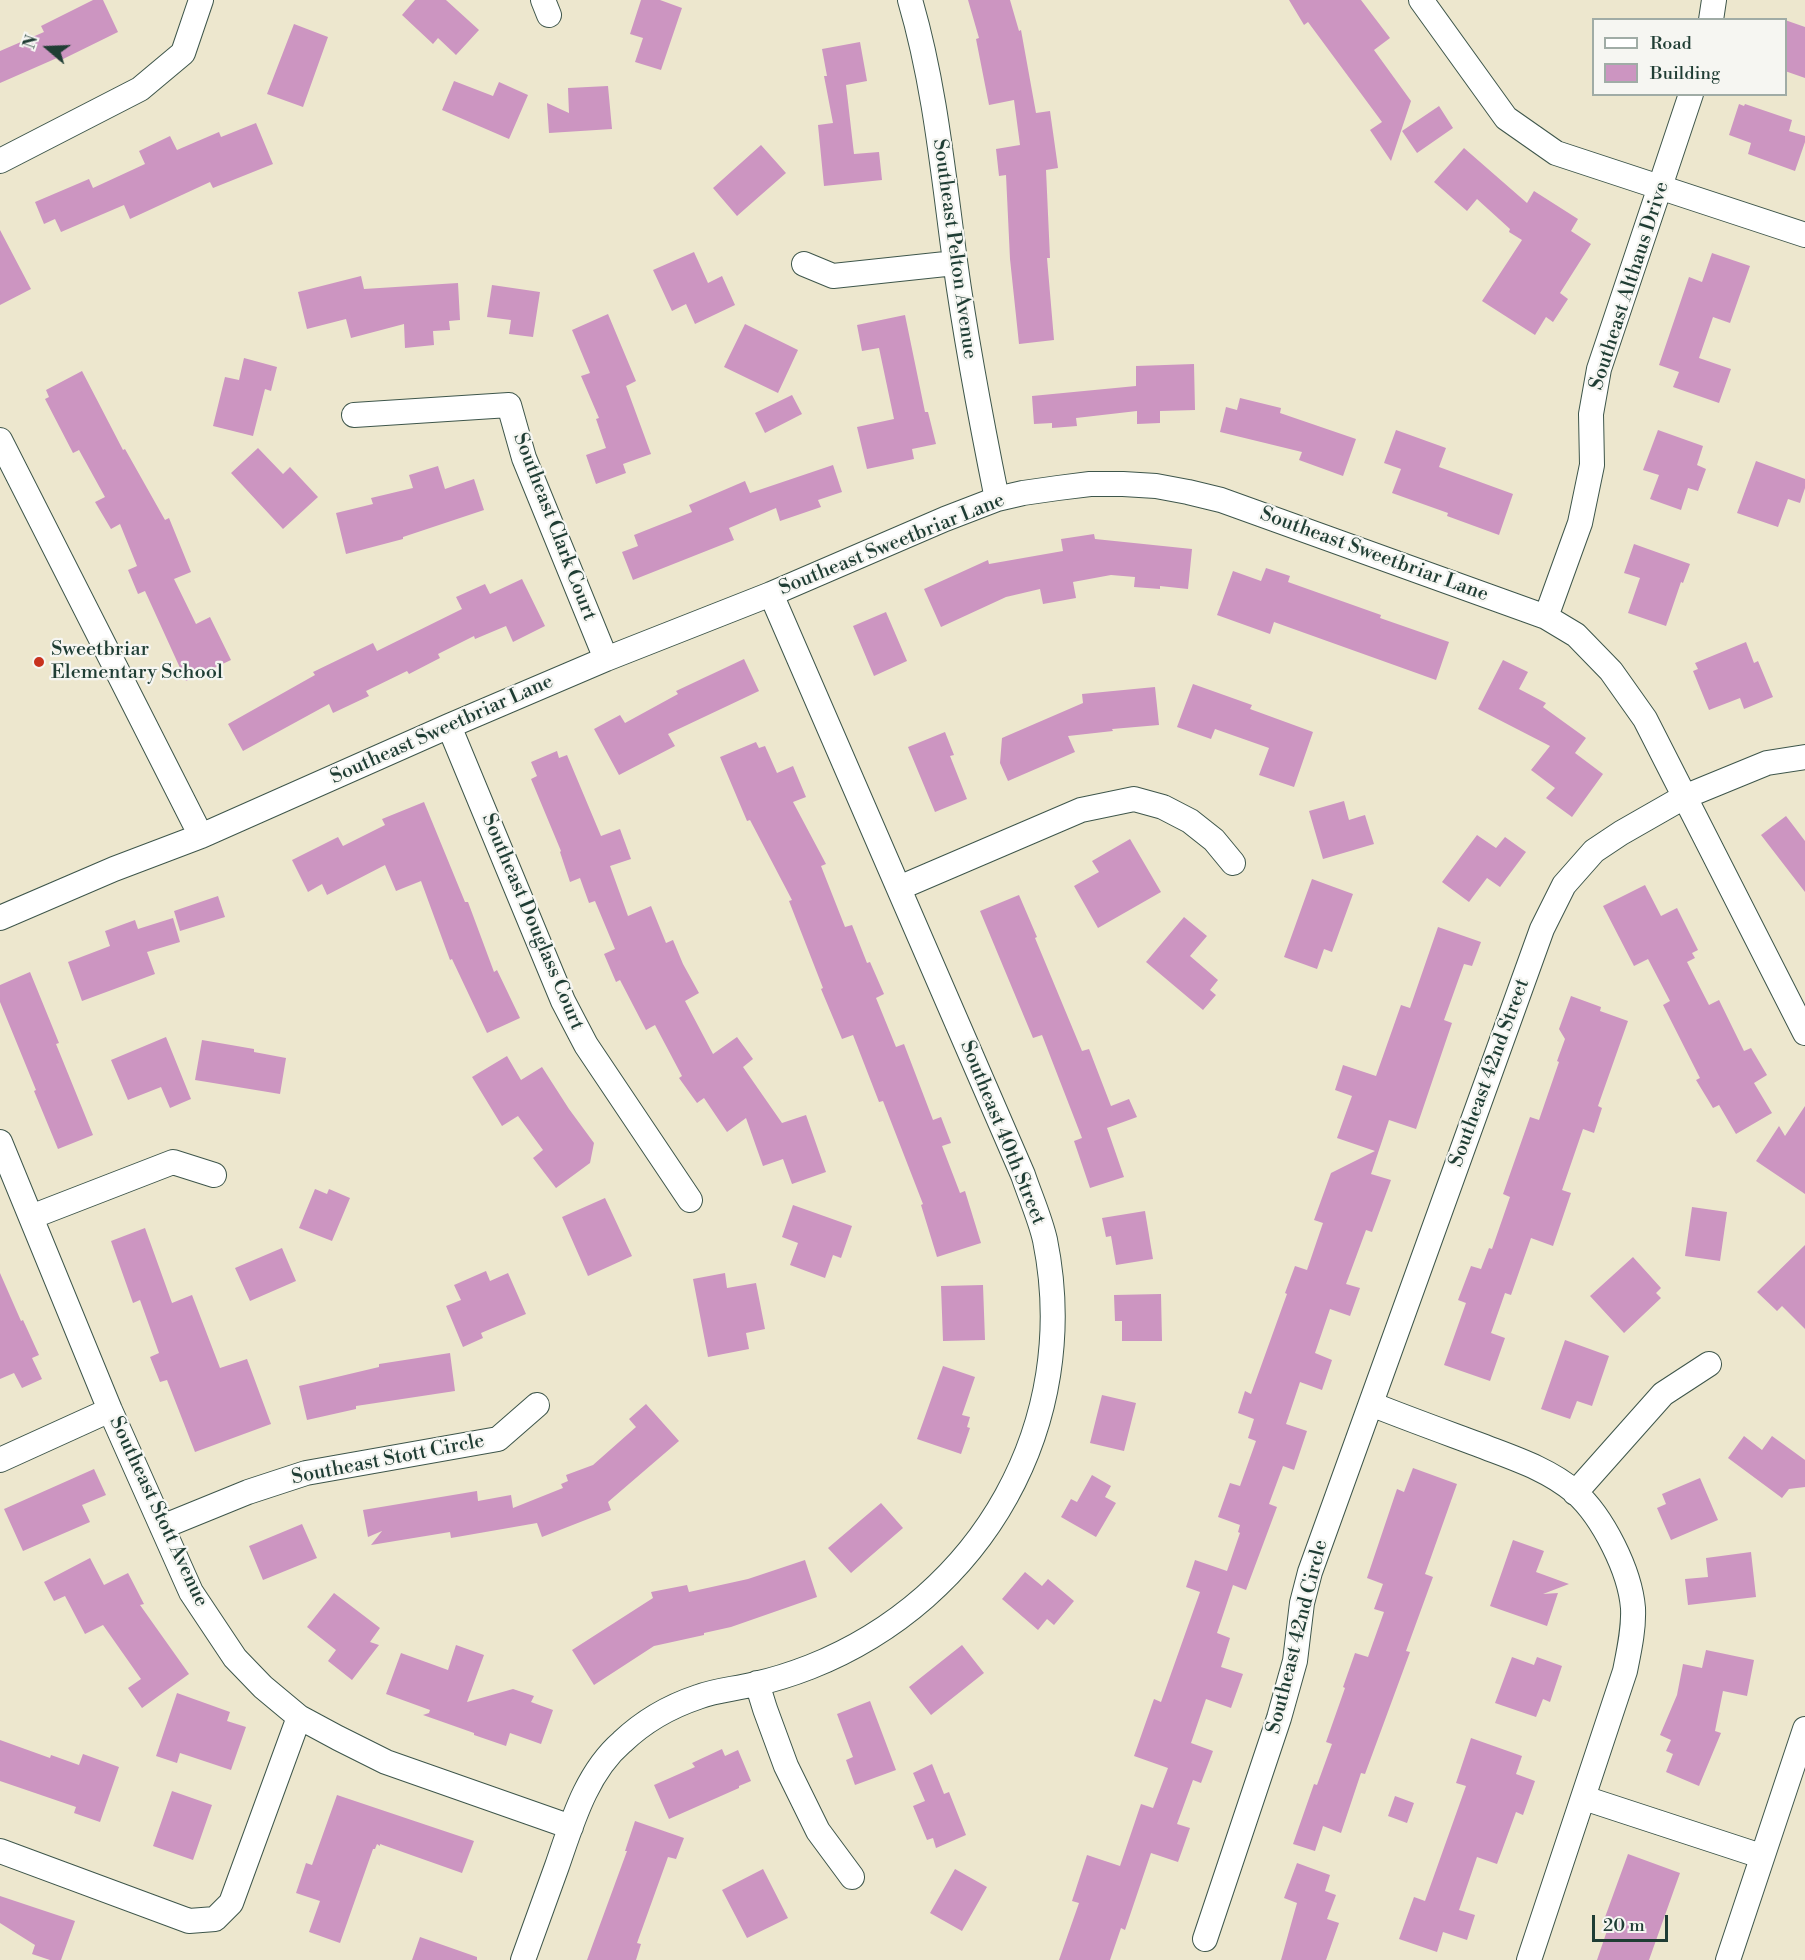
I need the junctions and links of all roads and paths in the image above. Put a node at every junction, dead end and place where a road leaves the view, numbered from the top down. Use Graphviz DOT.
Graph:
graph roads {
  1 [pos="201,0"];
  2 [pos="910,0"];
  3 [pos="1421,0"];
  4 [pos="1714,0"];
  5 [pos="1711,18"];
  6 [pos="1690,96"];
  7 [pos="0,160"];
  8 [pos="1661,188"];
  9 [pos="1805,235"];
  10 [pos="955,263"];
  11 [pos="804,264"];
  12 [pos="354,414"];
  13 [pos="0,440"];
  14 [pos="997,499"];
  15 [pos="771,594"];
  16 [pos="1546,617"];
  17 [pos="606,659"];
  18 [pos="449,726"];
  19 [pos="1805,757"];
  20 [pos="1684,797"];
  21 [pos="201,836"];
  22 [pos="1233,863"];
  23 [pos="898,888"];
  24 [pos="0,918"];
  25 [pos="1805,1033"];
  26 [pos="0,1142"];
  27 [pos="214,1175"];
  28 [pos="690,1200"];
  29 [pos="31,1217"];
  30 [pos="1709,1364"];
  31 [pos="1371,1404"];
  32 [pos="537,1405"];
  33 [pos="110,1410"];
  34 [pos="0,1460"];
  35 [pos="1575,1493"];
  36 [pos="162,1527"];
  37 [pos="758,1683"];
  38 [pos="299,1717"];
  39 [pos="1805,1729"];
  40 [pos="1584,1798"];
  41 [pos="571,1827"];
  42 [pos="0,1851"];
  43 [pos="1761,1856"];
  44 [pos="852,1877"];
  45 [pos="1205,1939"];
  46 [pos="523,1960"];
  47 [pos="1529,1960"];
  48 [pos="1728,1960"];
  1 -- 7 [label="street"];
  2 -- 10 [label="street, Southeast Pelton Avenue"];
  3 -- 8 [label="street"];
  4 -- 5 [label="street"];
  6 -- 8 [label="street, Southeast Althaus Drive"];
  8 -- 9 [label="street"];
  8 -- 16 [label="street, Southeast Althaus Drive"];
  10 -- 11 [label="street"];
  10 -- 14 [label="street, Southeast Pelton Avenue"];
  12 -- 17 [label="street, Southeast Clark Court"];
  13 -- 21 [label="street"];
  14 -- 15 [label="street, Southeast Sweetbriar Lane"];
  14 -- 16 [label="street, Southeast Sweetbriar Lane"];
  15 -- 17 [label="street, Southeast Sweetbriar Lane"];
  15 -- 23 [label="street, Southeast 40th Street"];
  16 -- 20 [label="street, Southeast Sweetbriar Lane"];
  17 -- 18 [label="street, Southeast Sweetbriar Lane"];
  18 -- 21 [label="street, Southeast Sweetbriar Lane"];
  18 -- 28 [label="street, Southeast Douglass Court"];
  19 -- 20 [label="street, Southeast 42nd Street"];
  20 -- 25 [label="street, Southeast Sweetbriar Lane"];
  20 -- 31 [label="street, Southeast 42nd Street"];
  21 -- 24 [label="street, Southeast Sweetbriar Lane"];
  22 -- 23 [label="street"];
  23 -- 37 [label="street, Southeast 40th Street"];
  26 -- 29 [label="street, Southeast Stott Avenue"];
  27 -- 29 [label="street"];
  29 -- 33 [label="street, Southeast Stott Avenue"];
  30 -- 35 [label="street"];
  31 -- 35 [label="street"];
  31 -- 45 [label="street, Southeast 42nd Circle"];
  32 -- 36 [label="street, Southeast Stott Circle"];
  33 -- 34 [label="street"];
  33 -- 36 [label="street, Southeast Stott Avenue"];
  35 -- 40 [label="street"];
  36 -- 38 [label="street, Southeast Stott Avenue"];
  37 -- 41 [label="street, Southeast 40th Street"];
  37 -- 44 [label="street"];
  38 -- 41 [label="street, Southeast Stott Avenue"];
  38 -- 42 [label="street"];
  39 -- 43 [label="street"];
  40 -- 43 [label="street"];
  40 -- 47 [label="street"];
  41 -- 46 [label="street, Southeast 40th Street"];
  43 -- 48 [label="street"];
}
